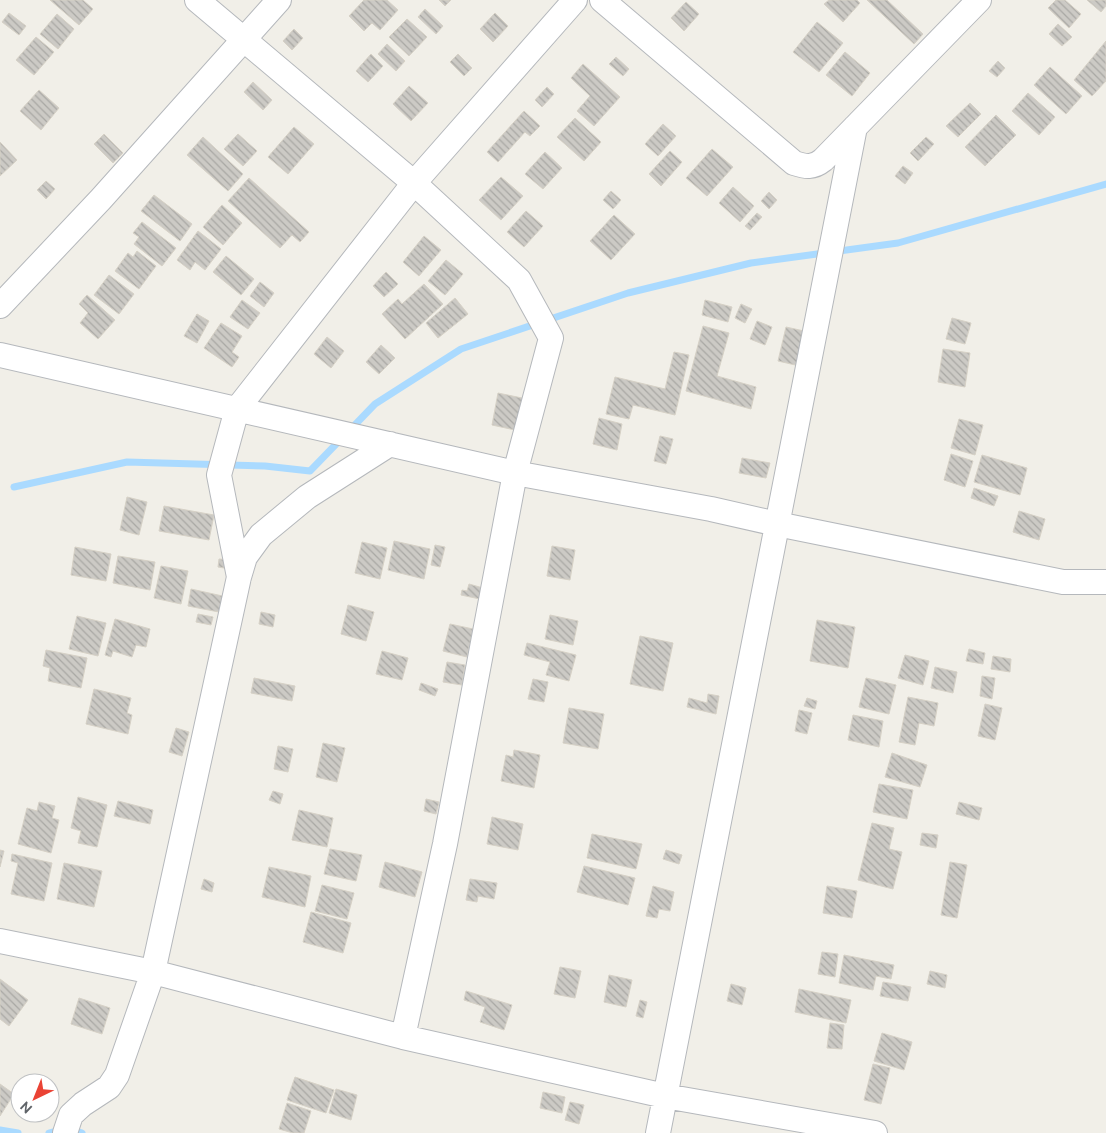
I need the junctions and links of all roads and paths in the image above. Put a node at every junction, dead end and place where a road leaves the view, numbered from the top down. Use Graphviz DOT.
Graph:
graph roads {
  1 [pos="197,0"];
  2 [pos="278,0"];
  3 [pos="575,0"];
  4 [pos="602,0"];
  5 [pos="979,0"];
  6 [pos="243,40"];
  7 [pos="855,127"];
  8 [pos="414,184"];
  9 [pos="0,306"];
  10 [pos="0,355"];
  11 [pos="237,409"];
  12 [pos="390,444"];
  13 [pos="515,473"];
  14 [pos="777,524"];
  15 [pos="239,577"];
  16 [pos="1105,582"];
  17 [pos="0,941"];
  18 [pos="153,972"];
  19 [pos="403,1037"];
  20 [pos="665,1096"];
  21 [pos="65,1133"];
  22 [pos="658,1133"];
  23 [pos="875,1133"];
  1 -- 6 [label="street"];
  2 -- 6 [label="street"];
  3 -- 8 [label="street"];
  4 -- 7 [label="street"];
  5 -- 7 [label="street"];
  6 -- 8 [label="street"];
  6 -- 9 [label="street"];
  7 -- 14 [label="street"];
  8 -- 11 [label="street"];
  8 -- 13 [label="street"];
  10 -- 11 [label="street"];
  11 -- 12 [label="street"];
  11 -- 15 [label="street"];
  12 -- 13 [label="street"];
  12 -- 15 [label="street"];
  13 -- 14 [label="street"];
  13 -- 19 [label="street"];
  14 -- 16 [label="street"];
  14 -- 20 [label="street"];
  15 -- 18 [label="street"];
  17 -- 18 [label="street"];
  18 -- 19 [label="street"];
  18 -- 21 [label="street"];
  19 -- 20 [label="street"];
  20 -- 22 [label="street"];
  20 -- 23 [label="street"];
}
